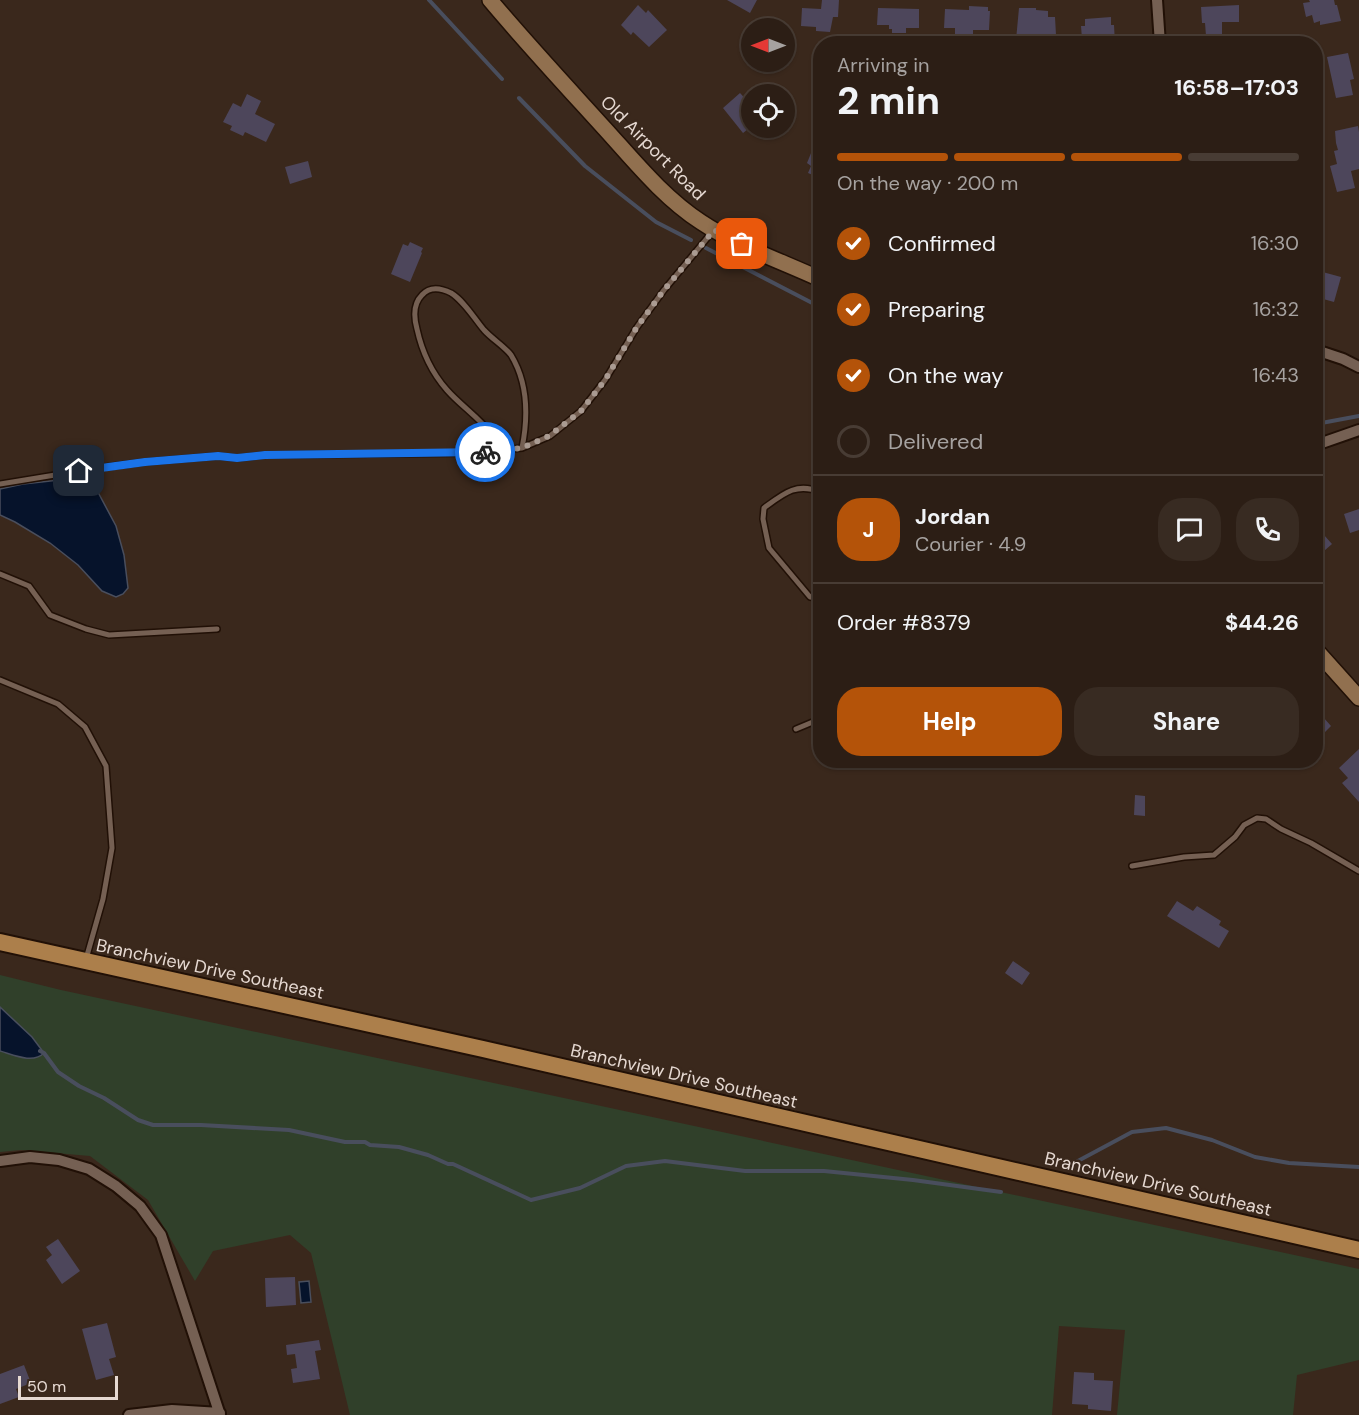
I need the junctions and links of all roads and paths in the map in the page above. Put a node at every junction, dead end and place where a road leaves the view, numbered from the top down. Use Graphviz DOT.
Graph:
graph roads {
  1 [pos="490,0"];
  2 [pos="1157,0"];
  3 [pos="1159,36"];
  4 [pos="714,230"];
  5 [pos="813,276"];
  6 [pos="1323,352"];
  7 [pos="1359,367"];
  8 [pos="1359,430"];
  9 [pos="1323,438"];
  10 [pos="1334,439"];
  11 [pos="1323,443"];
  12 [pos="522,448"];
  13 [pos="501,451"];
  14 [pos="0,484"];
  15 [pos="813,489"];
  16 [pos="0,574"];
  17 [pos="813,597"];
  18 [pos="217,629"];
  19 [pos="1323,658"];
  20 [pos="0,680"];
  21 [pos="1359,698"];
  22 [pos="813,722"];
  23 [pos="796,729"];
  24 [pos="1132,866"];
  25 [pos="1359,871"];
  26 [pos="0,942"];
  27 [pos="85,961"];
  28 [pos="0,1161"];
  29 [pos="1359,1250"];
  30 [pos="220,1414"];
  31 [pos="129,1415"];
  1 -- 4 [label="street, Old Airport Road"];
  2 -- 3 [label="street"];
  4 -- 5 [label="street, Old Airport Road"];
  4 -- 12 [label="lane"];
  6 -- 7 [label="street"];
  8 -- 10 [label="street"];
  9 -- 10 [label="street"];
  10 -- 11 [label="street"];
  12 -- 13 [label="lane"];
  12 -- 13 [label="lane"];
  13 -- 14 [label="lane"];
  15 -- 17 [label="lane"];
  16 -- 18 [label="lane"];
  19 -- 21 [label="street"];
  20 -- 27 [label="lane"];
  22 -- 23 [label="lane"];
  24 -- 25 [label="lane"];
  26 -- 27 [label="main road, Branchview Drive Southeast"];
  27 -- 29 [label="main road, Branchview Drive Southeast"];
  28 -- 30 [label="street"];
  30 -- 31 [label="street"];
}
